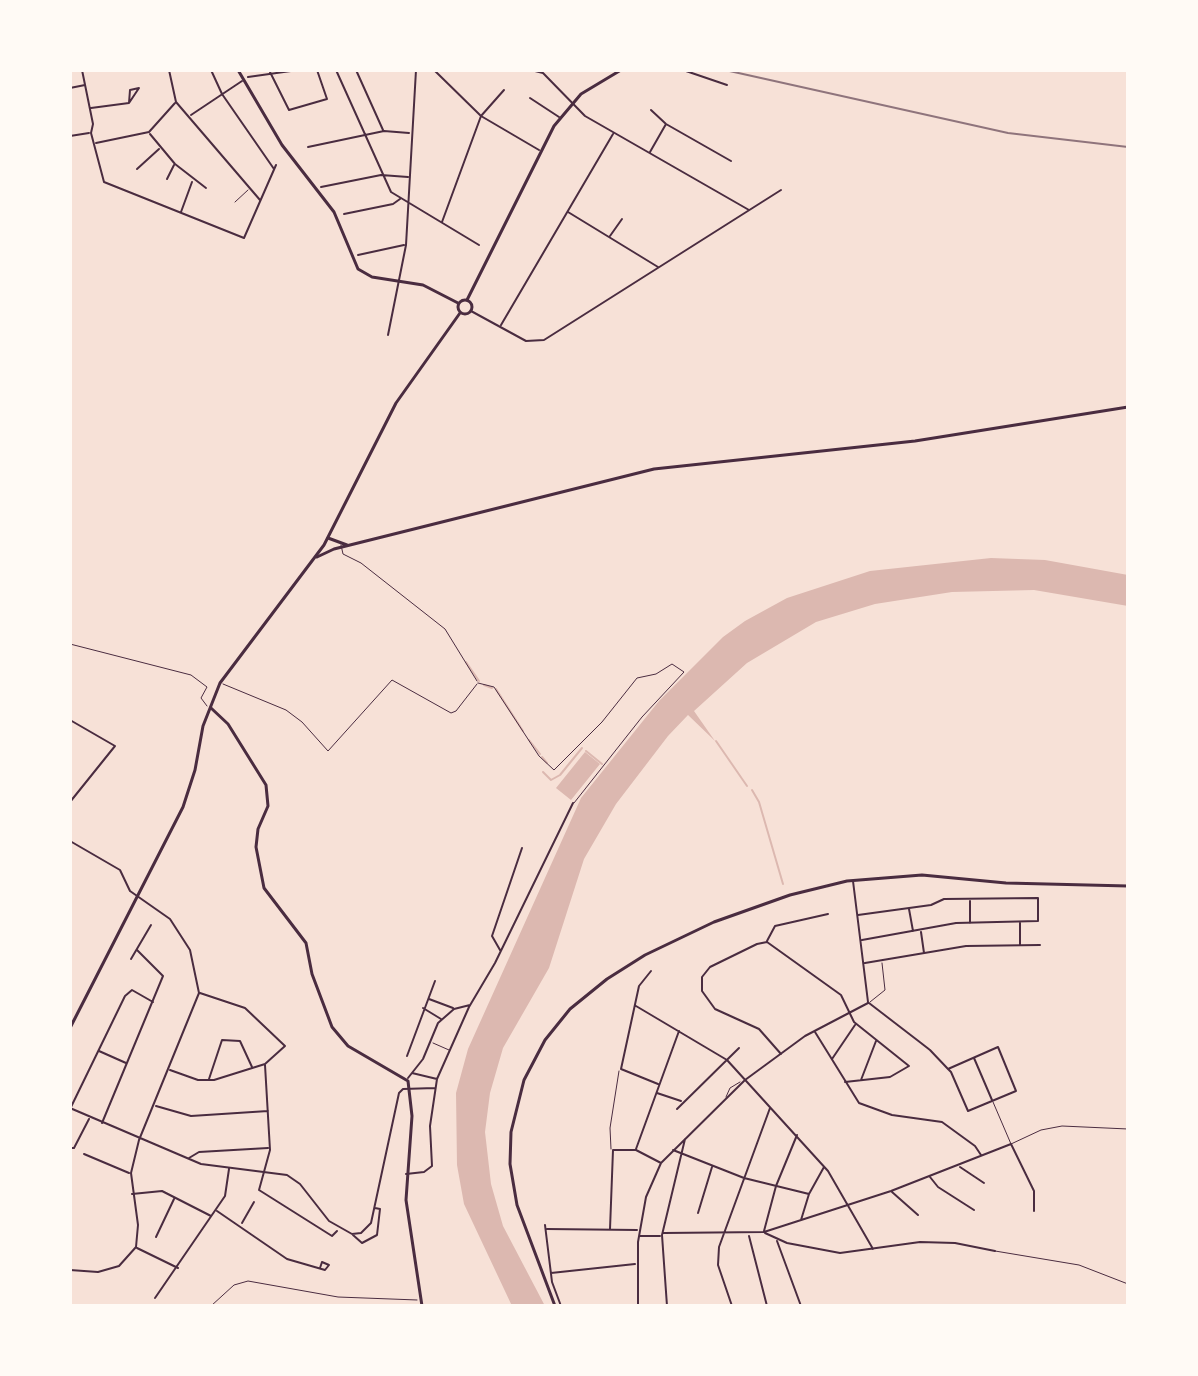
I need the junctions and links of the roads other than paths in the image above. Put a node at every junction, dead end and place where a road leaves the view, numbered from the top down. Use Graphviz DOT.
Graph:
graph roads {
  1 [pos="93,70"];
  2 [pos="169,70"];
  3 [pos="211,70"];
  4 [pos="238,70"];
  5 [pos="269,70"];
  6 [pos="298,70"];
  7 [pos="317,70"];
  8 [pos="336,70"];
  9 [pos="356,70"];
  10 [pos="416,70"];
  11 [pos="434,70"];
  12 [pos="531,70"];
  13 [pos="621,70"];
  14 [pos="683,70"];
  15 [pos="82,71"];
  16 [pos="272,74"];
  17 [pos="248,77"];
  18 [pos="243,80"];
  19 [pos="86,85"];
  20 [pos="727,85"];
  21 [pos="70,88"];
  22 [pos="504,90"];
  23 [pos="222,94"];
  24 [pos="530,98"];
  25 [pos="176,102"];
  26 [pos="129,103"];
  27 [pos="572,104"];
  28 [pos="90,108"];
  29 [pos="651,110"];
  30 [pos="189,115"];
  31 [pos="481,116"];
  32 [pos="560,117"];
  33 [pos="666,124"];
  34 [pos="384,131"];
  35 [pos="149,132"];
  36 [pos="91,133"];
  37 [pos="410,133"];
  38 [pos="614,133"];
  39 [pos="365,135"];
  40 [pos="70,136"];
  41 [pos="93,143"];
  42 [pos="308,147"];
  43 [pos="160,148"];
  44 [pos="540,150"];
  45 [pos="650,153"];
  46 [pos="731,161"];
  47 [pos="175,164"];
  48 [pos="137,169"];
  49 [pos="381,175"];
  50 [pos="409,177"];
  51 [pos="167,179"];
  52 [pos="192,180"];
  53 [pos="321,187"];
  54 [pos="206,188"];
  55 [pos="249,188"];
  56 [pos="781,190"];
  57 [pos="400,199"];
  58 [pos="261,201"];
  59 [pos="235,202"];
  60 [pos="410,205"];
  61 [pos="749,210"];
  62 [pos="567,211"];
  63 [pos="181,212"];
  64 [pos="344,214"];
  65 [pos="622,219"];
  66 [pos="441,223"];
  67 [pos="609,237"];
  68 [pos="406,245"];
  69 [pos="481,246"];
  70 [pos="358,255"];
  71 [pos="659,267"];
  72 [pos="401,281"];
  73 [pos="467,300"];
  74 [pos="458,303"];
  75 [pos="471,311"];
  76 [pos="460,313"];
  77 [pos="500,328"];
  78 [pos="388,335"];
  79 [pos="1128,407"];
  80 [pos="328,538"];
  81 [pos="340,547"];
  82 [pos="317,557"];
  83 [pos="70,644"];
  84 [pos="220,683"];
  85 [pos="478,683"];
  86 [pos="209,707"];
  87 [pos="70,720"];
  88 [pos="70,802"];
  89 [pos="573,803"];
  90 [pos="70,841"];
  91 [pos="522,848"];
  92 [pos="853,880"];
  93 [pos="1128,886"];
  94 [pos="136,895"];
  95 [pos="970,900"];
  96 [pos="909,908"];
  97 [pos="828,914"];
  98 [pos="858,915"];
  99 [pos="1020,921"];
  100 [pos="970,923"];
  101 [pos="151,925"];
  102 [pos="920,931"];
  103 [pos="913,932"];
  104 [pos="862,940"];
  105 [pos="767,942"];
  106 [pos="1020,945"];
  107 [pos="1040,945"];
  108 [pos="137,950"];
  109 [pos="501,951"];
  110 [pos="924,955"];
  111 [pos="131,959"];
  112 [pos="882,961"];
  113 [pos="865,963"];
  114 [pos="651,971"];
  115 [pos="435,981"];
  116 [pos="199,993"];
  117 [pos="429,999"];
  118 [pos="153,1002"];
  119 [pos="868,1003"];
  120 [pos="470,1005"];
  121 [pos="636,1006"];
  122 [pos="423,1008"];
  123 [pos="454,1009"];
  124 [pos="849,1013"];
  125 [pos="442,1020"];
  126 [pos="856,1024"];
  127 [pos="70,1028"];
  128 [pos="680,1030"];
  129 [pos="814,1031"];
  130 [pos="876,1040"];
  131 [pos="430,1042"];
  132 [pos="739,1048"];
  133 [pos="449,1050"];
  134 [pos="98,1051"];
  135 [pos="781,1054"];
  136 [pos="407,1056"];
  137 [pos="974,1057"];
  138 [pos="832,1059"];
  139 [pos="727,1060"];
  140 [pos="127,1063"];
  141 [pos="265,1064"];
  142 [pos="253,1068"];
  143 [pos="621,1069"];
  144 [pos="948,1069"];
  145 [pos="170,1070"];
  146 [pos="411,1073"];
  147 [pos="407,1079"];
  148 [pos="437,1079"];
  149 [pos="209,1080"];
  150 [pos="861,1080"];
  151 [pos="744,1081"];
  152 [pos="845,1082"];
  153 [pos="658,1084"];
  154 [pos="435,1088"];
  155 [pos="406,1089"];
  156 [pos="656,1092"];
  157 [pos="683,1102"];
  158 [pos="993,1102"];
  159 [pos="155,1105"];
  160 [pos="70,1108"];
  161 [pos="770,1108"];
  162 [pos="677,1109"];
  163 [pos="269,1111"];
  164 [pos="89,1118"];
  165 [pos="102,1124"];
  166 [pos="1128,1129"];
  167 [pos="797,1134"];
  168 [pos="685,1137"];
  169 [pos="139,1140"];
  170 [pos="1011,1144"];
  171 [pos="70,1148"];
  172 [pos="269,1148"];
  173 [pos="611,1149"];
  174 [pos="636,1150"];
  175 [pos="671,1150"];
  176 [pos="84,1154"];
  177 [pos="682,1154"];
  178 [pos="982,1156"];
  179 [pos="189,1159"];
  180 [pos="661,1163"];
  181 [pos="713,1166"];
  182 [pos="824,1166"];
  183 [pos="960,1166"];
  184 [pos="229,1168"];
  185 [pos="266,1171"];
  186 [pos="131,1173"];
  187 [pos="406,1174"];
  188 [pos="929,1176"];
  189 [pos="744,1178"];
  190 [pos="984,1183"];
  191 [pos="776,1186"];
  192 [pos="891,1191"];
  193 [pos="132,1194"];
  194 [pos="809,1194"];
  195 [pos="174,1198"];
  196 [pos="254,1202"];
  197 [pos="851,1205"];
  198 [pos="374,1207"];
  199 [pos="216,1210"];
  200 [pos="974,1210"];
  201 [pos="1034,1211"];
  202 [pos="698,1213"];
  203 [pos="918,1215"];
  204 [pos="212,1217"];
  205 [pos="800,1220"];
  206 [pos="241,1224"];
  207 [pos="338,1229"];
  208 [pos="610,1229"];
  209 [pos="640,1230"];
  210 [pos="764,1232"];
  211 [pos="352,1234"];
  212 [pos="663,1234"];
  213 [pos="722,1234"];
  214 [pos="749,1235"];
  215 [pos="639,1236"];
  216 [pos="156,1237"];
  217 [pos="777,1240"];
  218 [pos="136,1247"];
  219 [pos="873,1249"];
  220 [pos="995,1251"];
  221 [pos="636,1263"];
  222 [pos="179,1268"];
  223 [pos="320,1268"];
  224 [pos="70,1270"];
  225 [pos="551,1273"];
  226 [pos="1128,1284"];
  227 [pos="155,1298"];
  228 [pos="420,1299"];
  229 [pos="211,1306"];
  230 [pos="421,1306"];
  231 [pos="555,1306"];
  232 [pos="561,1306"];
  233 [pos="638,1306"];
  234 [pos="667,1306"];
  235 [pos="732,1306"];
  236 [pos="767,1306"];
  237 [pos="801,1306"];
  1 -- 15 [label="street"];
  2 -- 25 [label="street"];
  3 -- 23 [label="street"];
  4 -- 18 [label="main road"];
  5 -- 16 [label="street"];
  6 -- 16 [label="street"];
  7 -- 16 [label="street"];
  8 -- 39 [label="street"];
  9 -- 34 [label="street"];
  10 -- 37 [label="street"];
  11 -- 31 [label="street"];
  12 -- 27 [label="street"];
  13 -- 27 [label="main road"];
  14 -- 20 [label="street"];
  15 -- 19 [label="street"];
  16 -- 17 [label="street"];
  18 -- 23 [label="street"];
  18 -- 72 [label="main road"];
  19 -- 21 [label="street"];
  19 -- 28 [label="street"];
  22 -- 31 [label="street"];
  23 -- 30 [label="street"];
  23 -- 58 [label="street"];
  24 -- 32 [label="street"];
  25 -- 30 [label="street"];
  25 -- 35 [label="street"];
  26 -- 28 [label="street"];
  27 -- 32 [label="main road"];
  27 -- 38 [label="street"];
  28 -- 36 [label="street"];
  29 -- 33 [label="street"];
  30 -- 55 [label="street"];
  31 -- 44 [label="street"];
  31 -- 66 [label="street"];
  32 -- 44 [label="main road"];
  33 -- 45 [label="street"];
  33 -- 46 [label="street"];
  34 -- 37 [label="street"];
  34 -- 39 [label="street"];
  35 -- 41 [label="street"];
  35 -- 43 [label="street"];
  36 -- 40 [label="street"];
  36 -- 41 [label="street"];
  37 -- 50 [label="street"];
  38 -- 45 [label="street"];
  38 -- 62 [label="street"];
  39 -- 42 [label="street"];
  39 -- 49 [label="street"];
  41 -- 63 [label="street"];
  43 -- 47 [label="street"];
  43 -- 48 [label="street"];
  44 -- 73 [label="main road"];
  45 -- 61 [label="street"];
  47 -- 51 [label="street"];
  47 -- 52 [label="street"];
  49 -- 50 [label="street"];
  49 -- 53 [label="street"];
  49 -- 57 [label="street"];
  50 -- 60 [label="street"];
  52 -- 54 [label="street"];
  52 -- 63 [label="street"];
  55 -- 58 [label="street"];
  55 -- 59 [label="lane"];
  56 -- 61 [label="street"];
  57 -- 60 [label="street"];
  57 -- 64 [label="street"];
  58 -- 63 [label="street"];
  60 -- 66 [label="street"];
  60 -- 68 [label="street"];
  61 -- 71 [label="street"];
  62 -- 67 [label="street"];
  62 -- 77 [label="street"];
  65 -- 67 [label="street"];
  66 -- 69 [label="street"];
  67 -- 71 [label="street"];
  68 -- 70 [label="street"];
  68 -- 72 [label="street"];
  71 -- 77 [label="street"];
  72 -- 74 [label="main road"];
  72 -- 78 [label="street"];
  73 -- 74 [label="main road"];
  73 -- 75 [label="main road"];
  74 -- 76 [label="main road"];
  75 -- 76 [label="main road"];
  75 -- 77 [label="street"];
  76 -- 80 [label="main road"];
  79 -- 81 [label="main road"];
  80 -- 81 [label="main road"];
  80 -- 82 [label="main road"];
  81 -- 82 [label="main road"];
  81 -- 85 [label="lane"];
  82 -- 84 [label="main road"];
  83 -- 86 [label="lane"];
  84 -- 85 [label="lane"];
  84 -- 86 [label="main road"];
  85 -- 89 [label="lane"];
  86 -- 94 [label="main road"];
  86 -- 147 [label="main road"];
  87 -- 88 [label="street"];
  89 -- 109 [label="street"];
  90 -- 94 [label="street"];
  91 -- 109 [label="street"];
  92 -- 93 [label="main road"];
  92 -- 98 [label="street"];
  92 -- 231 [label="main road"];
  94 -- 116 [label="street"];
  94 -- 127 [label="main road"];
  95 -- 96 [label="street"];
  95 -- 99 [label="street"];
  95 -- 100 [label="street"];
  96 -- 98 [label="street"];
  96 -- 103 [label="street"];
  97 -- 105 [label="street"];
  98 -- 104 [label="street"];
  99 -- 100 [label="street"];
  99 -- 106 [label="street"];
  100 -- 102 [label="street"];
  101 -- 108 [label="street"];
  102 -- 103 [label="street"];
  102 -- 110 [label="street"];
  103 -- 104 [label="street"];
  104 -- 113 [label="street"];
  105 -- 124 [label="street"];
  105 -- 135 [label="street"];
  106 -- 107 [label="street"];
  106 -- 110 [label="street"];
  108 -- 111 [label="street"];
  108 -- 118 [label="street"];
  109 -- 120 [label="street"];
  110 -- 112 [label="street"];
  112 -- 113 [label="street"];
  112 -- 119 [label="lane"];
  113 -- 119 [label="street"];
  114 -- 121 [label="street"];
  115 -- 117 [label="street"];
  116 -- 141 [label="street"];
  116 -- 145 [label="street"];
  117 -- 122 [label="street"];
  117 -- 123 [label="street"];
  118 -- 134 [label="street"];
  118 -- 140 [label="street"];
  119 -- 124 [label="street"];
  119 -- 144 [label="street"];
  120 -- 123 [label="street"];
  120 -- 133 [label="street"];
  121 -- 128 [label="street"];
  121 -- 143 [label="street"];
  122 -- 125 [label="street"];
  122 -- 136 [label="street"];
  123 -- 125 [label="street"];
  124 -- 126 [label="street"];
  124 -- 129 [label="street"];
  125 -- 131 [label="street"];
  126 -- 130 [label="street"];
  126 -- 138 [label="street"];
  128 -- 139 [label="street"];
  128 -- 153 [label="street"];
  129 -- 135 [label="street"];
  129 -- 138 [label="street"];
  130 -- 150 [label="street"];
  130 -- 150 [label="street"];
  131 -- 133 [label="lane"];
  131 -- 146 [label="street"];
  132 -- 139 [label="street"];
  133 -- 148 [label="street"];
  134 -- 140 [label="street"];
  134 -- 160 [label="street"];
  135 -- 151 [label="street"];
  137 -- 144 [label="street"];
  137 -- 158 [label="street"];
  137 -- 158 [label="street"];
  138 -- 152 [label="street"];
  139 -- 151 [label="street"];
  139 -- 157 [label="street"];
  140 -- 165 [label="street"];
  141 -- 142 [label="street"];
  141 -- 163 [label="street"];
  142 -- 149 [label="street"];
  142 -- 149 [label="street"];
  143 -- 153 [label="street"];
  143 -- 173 [label="lane"];
  144 -- 158 [label="street"];
  145 -- 149 [label="street"];
  145 -- 159 [label="street"];
  146 -- 147 [label="street"];
  146 -- 148 [label="street"];
  147 -- 155 [label="main road"];
  148 -- 154 [label="street"];
  150 -- 152 [label="street"];
  151 -- 161 [label="street"];
  151 -- 168 [label="street"];
  152 -- 178 [label="street"];
  153 -- 156 [label="street"];
  154 -- 155 [label="street"];
  154 -- 187 [label="street"];
  155 -- 187 [label="main road"];
  155 -- 198 [label="street"];
  156 -- 157 [label="street"];
  156 -- 174 [label="street"];
  157 -- 162 [label="street"];
  158 -- 170 [label="lane"];
  159 -- 163 [label="street"];
  159 -- 169 [label="street"];
  160 -- 164 [label="street"];
  161 -- 167 [label="street"];
  161 -- 189 [label="street"];
  163 -- 172 [label="street"];
  164 -- 165 [label="street"];
  164 -- 171 [label="street"];
  165 -- 169 [label="street"];
  166 -- 170 [label="lane"];
  167 -- 182 [label="street"];
  167 -- 191 [label="street"];
  168 -- 175 [label="street"];
  168 -- 177 [label="street"];
  169 -- 179 [label="street"];
  169 -- 186 [label="street"];
  170 -- 178 [label="street"];
  170 -- 201 [label="street"];
  172 -- 179 [label="street"];
  172 -- 185 [label="street"];
  173 -- 174 [label="street"];
  173 -- 208 [label="street"];
  174 -- 180 [label="street"];
  175 -- 177 [label="street"];
  175 -- 180 [label="street"];
  176 -- 186 [label="street"];
  177 -- 181 [label="street"];
  177 -- 212 [label="street"];
  178 -- 183 [label="street"];
  179 -- 184 [label="street"];
  180 -- 209 [label="street"];
  181 -- 189 [label="street"];
  181 -- 202 [label="street"];
  182 -- 194 [label="street"];
  182 -- 197 [label="street"];
  183 -- 188 [label="street"];
  183 -- 190 [label="street"];
  184 -- 185 [label="street"];
  184 -- 199 [label="street"];
  185 -- 207 [label="street"];
  185 -- 207 [label="street"];
  186 -- 193 [label="street"];
  187 -- 228 [label="main road"];
  188 -- 192 [label="street"];
  188 -- 200 [label="street"];
  189 -- 191 [label="street"];
  189 -- 213 [label="street"];
  191 -- 194 [label="street"];
  191 -- 210 [label="street"];
  192 -- 197 [label="street"];
  192 -- 203 [label="street"];
  193 -- 195 [label="street"];
  193 -- 218 [label="street"];
  194 -- 205 [label="street"];
  195 -- 204 [label="street"];
  195 -- 216 [label="street"];
  196 -- 206 [label="street"];
  197 -- 205 [label="street"];
  197 -- 219 [label="street"];
  198 -- 211 [label="street"];
  198 -- 211 [label="street"];
  199 -- 204 [label="street"];
  199 -- 206 [label="street"];
  204 -- 222 [label="street"];
  205 -- 210 [label="street"];
  206 -- 223 [label="street"];
  207 -- 211 [label="street"];
  208 -- 209 [label="street"];
  208 -- 225 [label="street"];
  209 -- 215 [label="street"];
  210 -- 214 [label="street"];
  210 -- 217 [label="street"];
  212 -- 213 [label="street"];
  212 -- 215 [label="street"];
  212 -- 234 [label="street"];
  213 -- 214 [label="street"];
  213 -- 235 [label="street"];
  214 -- 236 [label="street"];
  215 -- 221 [label="street"];
  217 -- 219 [label="street"];
  217 -- 237 [label="street"];
  218 -- 222 [label="street"];
  218 -- 224 [label="street"];
  219 -- 220 [label="street"];
  220 -- 226 [label="lane"];
  221 -- 225 [label="street"];
  221 -- 233 [label="street"];
  222 -- 227 [label="street"];
  225 -- 232 [label="street"];
  228 -- 229 [label="lane"];
  228 -- 230 [label="main road"];
}
